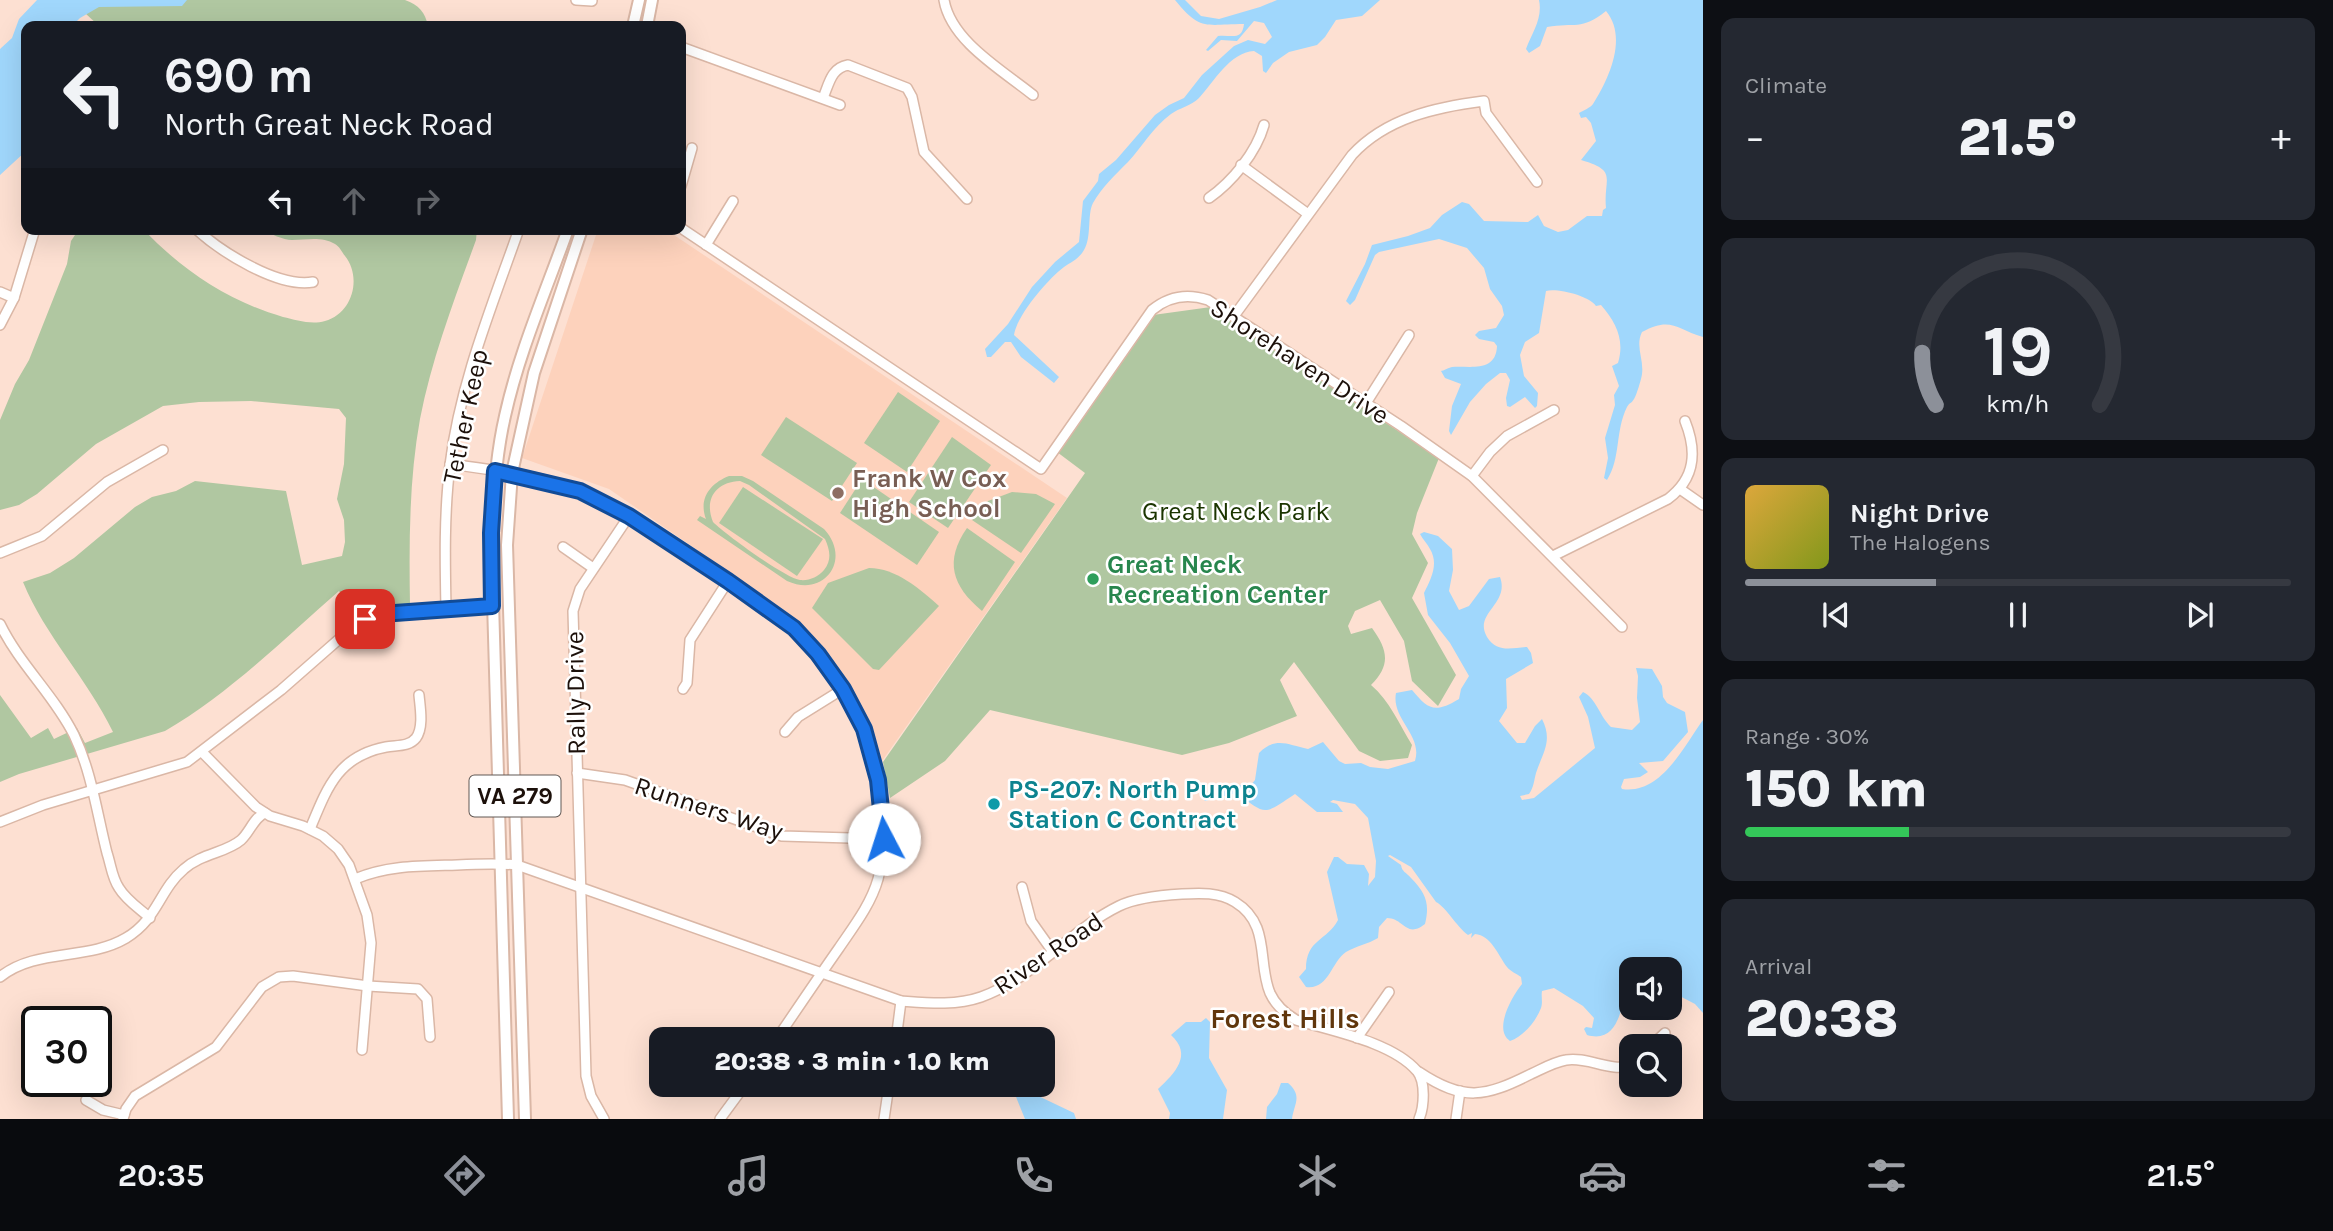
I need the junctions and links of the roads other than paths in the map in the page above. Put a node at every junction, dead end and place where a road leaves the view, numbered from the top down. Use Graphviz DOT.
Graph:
graph roads {
  1 [pos="576,0"];
  2 [pos="639,0"];
  3 [pos="653,0"];
  4 [pos="944,0"];
  5 [pos="592,1"];
  6 [pos="634,21"];
  7 [pos="648,21"];
  8 [pos="686,49"];
  9 [pos="1033,95"];
  10 [pos="823,98"];
  11 [pos="840,105"];
  12 [pos="1264,125"];
  13 [pos="692,148"];
  14 [pos="1241,165"];
  15 [pos="686,169"];
  16 [pos="1536,182"];
  17 [pos="1209,198"];
  18 [pos="967,199"];
  19 [pos="733,201"];
  20 [pos="1308,214"];
  21 [pos="686,231"];
  22 [pos="33,235"];
  23 [pos="202,235"];
  24 [pos="517,235"];
  25 [pos="566,235"];
  26 [pos="580,235"];
  27 [pos="706,245"];
  28 [pos="313,282"];
  29 [pos="0,292"];
  30 [pos="14,298"];
  31 [pos="1234,316"];
  32 [pos="0,324"];
  33 [pos="1409,335"];
  34 [pos="1366,402"];
  35 [pos="1554,410"];
  36 [pos="1685,421"];
  37 [pos="163,450"];
  38 [pos="450,464"];
  39 [pos="495,471"];
  40 [pos="512,473"];
  41 [pos="1472,476"];
  42 [pos="1680,489"];
  43 [pos="1703,505"];
  44 [pos="629,516"];
  45 [pos="563,547"];
  46 [pos="0,553"];
  47 [pos="1553,556"];
  48 [pos="593,568"];
  49 [pos="728,581"];
  50 [pos="492,606"];
  51 [pos="446,609"];
  52 [pos="1,627"];
  53 [pos="1622,627"];
  54 [pos="683,689"];
  55 [pos="843,689"];
  56 [pos="419,695"];
  57 [pos="785,732"];
  58 [pos="202,752"];
  59 [pos="577,774"];
  60 [pos="93,790"];
  61 [pos="265,813"];
  62 [pos="0,822"];
  63 [pos="310,829"];
  64 [pos="884,839"];
  65 [pos="500,864"];
  66 [pos="517,865"];
  67 [pos="355,879"];
  68 [pos="580,886"];
  69 [pos="1022,887"];
  70 [pos="150,918"];
  71 [pos="1053,952"];
  72 [pos="821,975"];
  73 [pos="0,977"];
  74 [pos="368,986"];
  75 [pos="1390,992"];
  76 [pos="901,1001"];
  77 [pos="785,1027"];
  78 [pos="898,1027"];
  79 [pos="430,1037"];
  80 [pos="1357,1038"];
  81 [pos="362,1050"];
  82 [pos="1619,1068"];
  83 [pos="1419,1072"];
  84 [pos="1460,1091"];
  85 [pos="736,1097"];
  86 [pos="887,1097"];
  87 [pos="86,1100"];
  88 [pos="123,1117"];
  89 [pos="600,1117"];
  90 [pos="508,1119"];
  91 [pos="525,1119"];
  92 [pos="720,1119"];
  93 [pos="884,1119"];
  94 [pos="1419,1119"];
  95 [pos="1456,1119"];
  1 -- 5 [label="street"];
  2 -- 6 [label="main road"];
  3 -- 7 [label="main road"];
  4 -- 9 [label="street"];
  8 -- 10 [label="street"];
  10 -- 11 [label="street"];
  10 -- 18 [label="street"];
  12 -- 14 [label="street"];
  13 -- 15 [label="street"];
  14 -- 17 [label="street"];
  14 -- 20 [label="street"];
  16 -- 20 [label="street"];
  19 -- 27 [label="street"];
  20 -- 31 [label="street"];
  21 -- 27 [label="street, Shorehaven Drive"];
  22 -- 30 [label="street"];
  23 -- 28 [label="street"];
  24 -- 38 [label="street, Tether Keep"];
  25 -- 39 [label="main road, VA 279"];
  26 -- 40 [label="main road, VA 279"];
  27 -- 31 [label="street, Shorehaven Drive"];
  29 -- 30 [label="street"];
  30 -- 32 [label="street"];
  31 -- 34 [label="street, Shorehaven Drive"];
  33 -- 34 [label="street"];
  34 -- 41 [label="street, Shorehaven Drive"];
  35 -- 41 [label="street"];
  36 -- 42 [label="street"];
  37 -- 46 [label="street"];
  38 -- 39 [label="street"];
  38 -- 51 [label="street, Tether Keep"];
  39 -- 40 [label="street"];
  39 -- 50 [label="main road, VA 279"];
  40 -- 44 [label="street"];
  40 -- 66 [label="main road, VA 279"];
  41 -- 47 [label="street, Shorehaven Drive"];
  42 -- 43 [label="street"];
  42 -- 47 [label="street"];
  44 -- 48 [label="street, Rally Drive"];
  44 -- 49 [label="street"];
  45 -- 48 [label="street"];
  47 -- 53 [label="street, Shorehaven Drive"];
  48 -- 59 [label="street, Rally Drive"];
  49 -- 54 [label="street"];
  49 -- 55 [label="street"];
  50 -- 51 [label="street"];
  50 -- 65 [label="main road, VA 279"];
  51 -- 58 [label="street"];
  52 -- 60 [label="street"];
  55 -- 57 [label="street"];
  55 -- 64 [label="street"];
  56 -- 63 [label="street"];
  58 -- 60 [label="street"];
  58 -- 61 [label="street"];
  59 -- 64 [label="street, Runners Way"];
  59 -- 68 [label="street, Rally Drive"];
  60 -- 62 [label="street"];
  60 -- 70 [label="street"];
  61 -- 63 [label="street"];
  61 -- 70 [label="street"];
  63 -- 67 [label="street"];
  64 -- 72 [label="street"];
  65 -- 66 [label="street, River Road"];
  65 -- 67 [label="street, River Road"];
  65 -- 90 [label="main road, VA 279"];
  66 -- 68 [label="street, River Road"];
  66 -- 91 [label="main road, VA 279"];
  67 -- 74 [label="street"];
  68 -- 72 [label="street, River Road"];
  68 -- 89 [label="street, Rally Drive"];
  69 -- 71 [label="street"];
  70 -- 73 [label="street"];
  71 -- 76 [label="street, River Road"];
  71 -- 80 [label="street, River Road"];
  72 -- 76 [label="street, River Road"];
  72 -- 77 [label="street"];
  74 -- 79 [label="street"];
  74 -- 81 [label="street"];
  74 -- 88 [label="street"];
  75 -- 80 [label="street"];
  76 -- 78 [label="street"];
  80 -- 83 [label="street, River Road"];
  82 -- 84 [label="street"];
  83 -- 84 [label="street, River Road"];
  83 -- 94 [label="street"];
  84 -- 95 [label="street"];
  85 -- 92 [label="street"];
  86 -- 93 [label="street"];
  87 -- 88 [label="street"];
}
